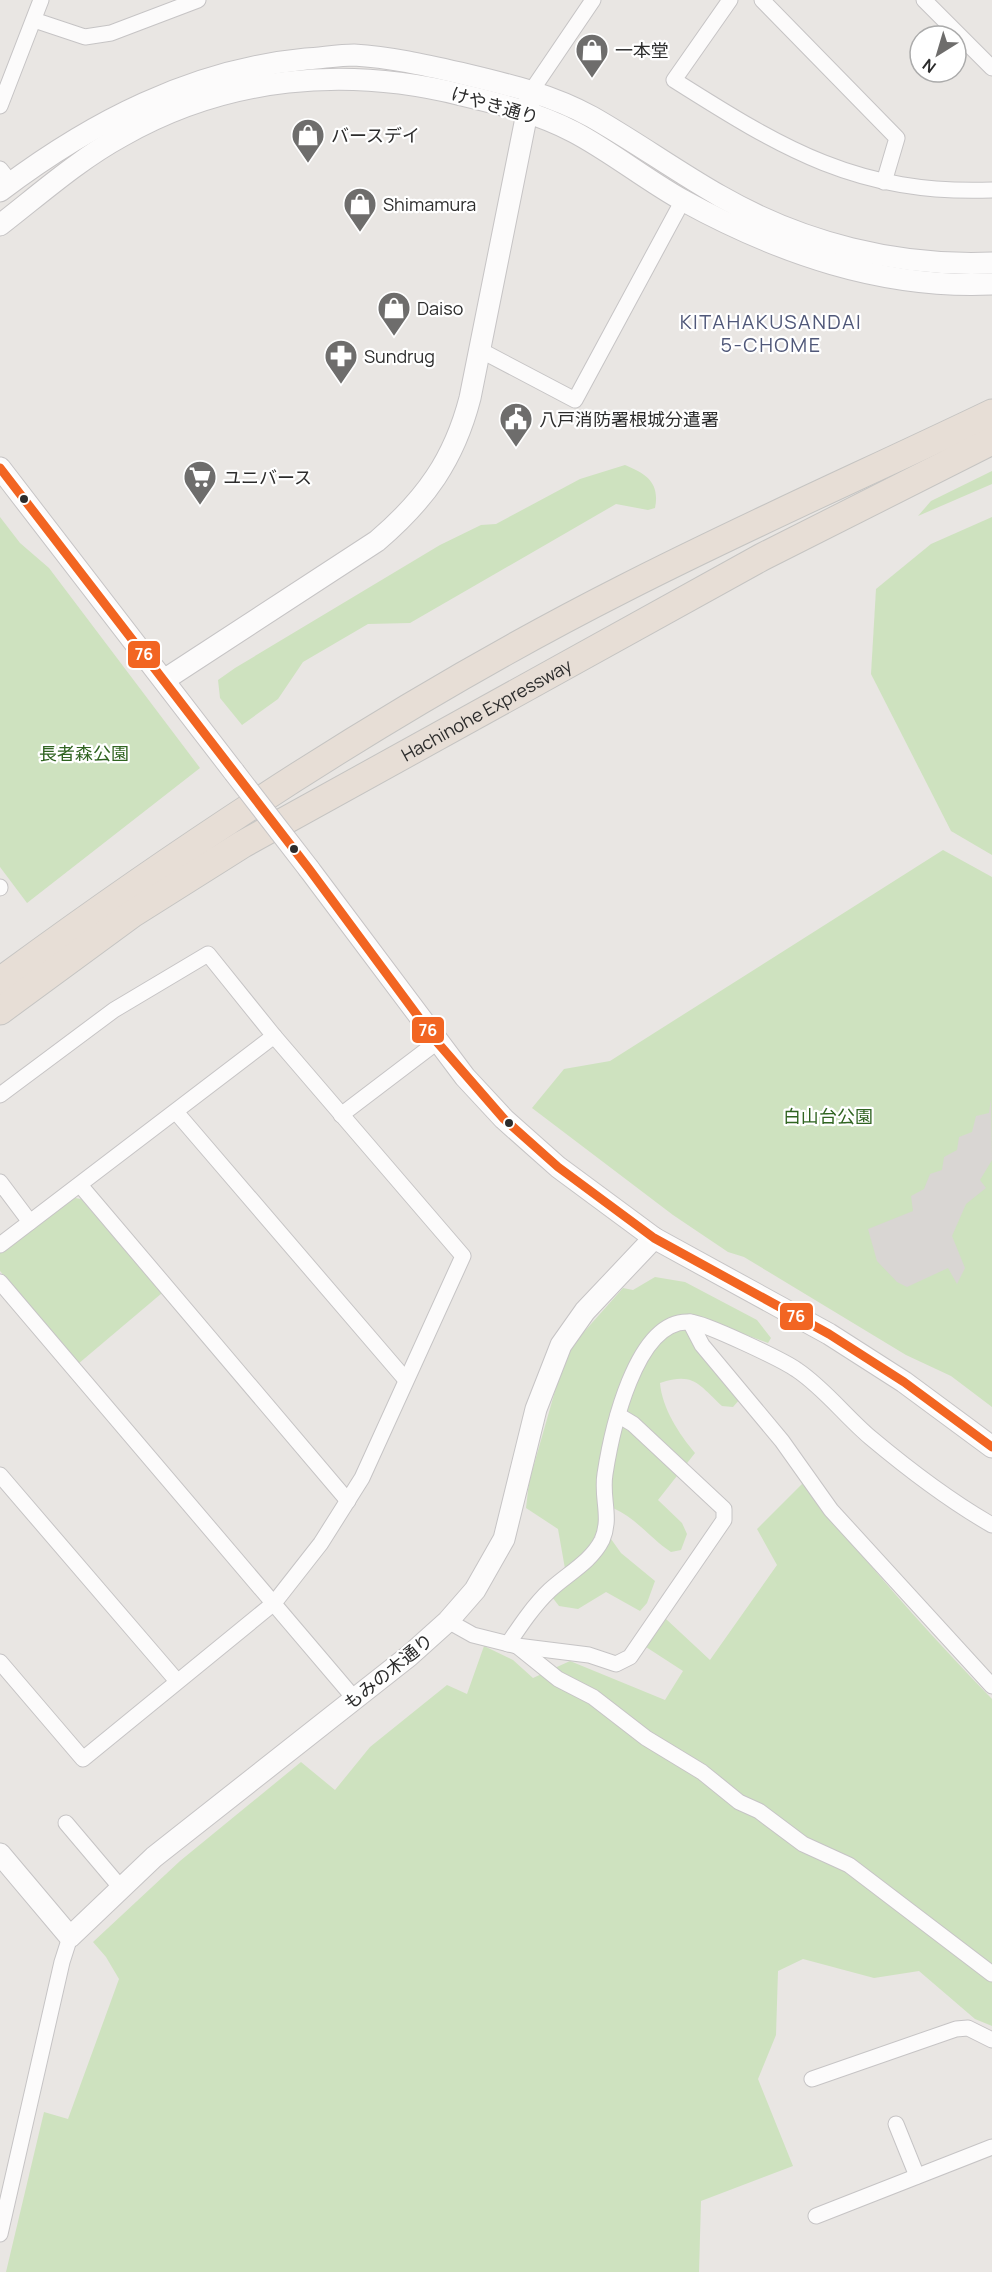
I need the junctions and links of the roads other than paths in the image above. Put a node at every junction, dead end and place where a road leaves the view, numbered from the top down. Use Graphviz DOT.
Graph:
graph roads {
  1 [pos="41,0"];
  2 [pos="198,0"];
  3 [pos="593,0"];
  4 [pos="730,0"];
  5 [pos="762,0"];
  6 [pos="924,0"];
  7 [pos="34,20"];
  8 [pos="992,68"];
  9 [pos="532,90"];
  10 [pos="0,106"];
  11 [pos="526,111"];
  12 [pos="4,181"];
  13 [pos="884,182"];
  14 [pos="992,190"];
  15 [pos="682,200"];
  16 [pos="0,225"];
  17 [pos="992,263"];
  18 [pos="992,285"];
  19 [pos="480,350"];
  20 [pos="992,413"];
  21 [pos="992,441"];
  22 [pos="0,468"];
  23 [pos="164,680"];
  24 [pos="0,981"];
  25 [pos="0,1011"];
  26 [pos="274,1036"];
  27 [pos="437,1042"];
  28 [pos="0,1095"];
  29 [pos="176,1112"];
  30 [pos="341,1115"];
  31 [pos="0,1182"];
  32 [pos="80,1185"];
  33 [pos="30,1222"];
  34 [pos="654,1238"];
  35 [pos="0,1245"];
  36 [pos="0,1282"];
  37 [pos="690,1322"];
  38 [pos="406,1380"];
  39 [pos="618,1415"];
  40 [pos="992,1447"];
  41 [pos="0,1475"];
  42 [pos="348,1501"];
  43 [pos="992,1525"];
  44 [pos="274,1603"];
  45 [pos="448,1621"];
  46 [pos="512,1645"];
  47 [pos="0,1662"];
  48 [pos="177,1681"];
  49 [pos="992,1686"];
  50 [pos="354,1698"];
  51 [pos="66,1823"];
  52 [pos="0,1854"];
  53 [pos="121,1888"];
  54 [pos="70,1936"];
  55 [pos="992,1974"];
  56 [pos="992,2040"];
  57 [pos="812,2079"];
  58 [pos="896,2124"];
  59 [pos="992,2147"];
  60 [pos="917,2176"];
  61 [pos="816,2216"];
  62 [pos="0,2234"];
  1 -- 7 [label="street"];
  2 -- 7 [label="street"];
  3 -- 9 [label="street"];
  4 -- 13 [label="street"];
  5 -- 13 [label="street"];
  6 -- 8 [label="street"];
  7 -- 10 [label="street"];
  9 -- 11 [label="street"];
  9 -- 12 [label="street, けやき通り"];
  9 -- 17 [label="street, けやき通り"];
  11 -- 15 [label="street, けやき通り"];
  11 -- 16 [label="street, けやき通り"];
  11 -- 19 [label="street"];
  13 -- 14 [label="street"];
  15 -- 18 [label="street, けやき通り"];
  15 -- 19 [label="street"];
  19 -- 23 [label="street"];
  20 -- 24 [label="highway"];
  21 -- 25 [label="highway, Hachinohe Expressway"];
  22 -- 23 [label="street"];
  23 -- 27 [label="street, bridge"];
  26 -- 28 [label="street"];
  26 -- 29 [label="street"];
  26 -- 30 [label="street"];
  27 -- 30 [label="street"];
  27 -- 34 [label="street"];
  29 -- 32 [label="street"];
  29 -- 38 [label="street"];
  30 -- 38 [label="street"];
  31 -- 33 [label="street"];
  32 -- 33 [label="street"];
  32 -- 42 [label="street"];
  33 -- 35 [label="street"];
  34 -- 40 [label="street"];
  34 -- 45 [label="street, もみの木通り"];
  36 -- 44 [label="street"];
  37 -- 39 [label="street"];
  37 -- 43 [label="street"];
  37 -- 49 [label="street"];
  38 -- 42 [label="street"];
  39 -- 46 [label="street"];
  39 -- 46 [label="street"];
  41 -- 48 [label="street"];
  42 -- 44 [label="street"];
  44 -- 48 [label="street"];
  44 -- 50 [label="street"];
  45 -- 46 [label="street"];
  45 -- 50 [label="street, もみの木通り"];
  46 -- 55 [label="street"];
  47 -- 48 [label="street"];
  50 -- 53 [label="street, もみの木通り"];
  51 -- 53 [label="street"];
  52 -- 54 [label="street"];
  53 -- 54 [label="street, もみの木通り"];
  54 -- 62 [label="street"];
  56 -- 57 [label="street"];
  58 -- 60 [label="street"];
  59 -- 60 [label="street"];
  60 -- 61 [label="street"];
}
